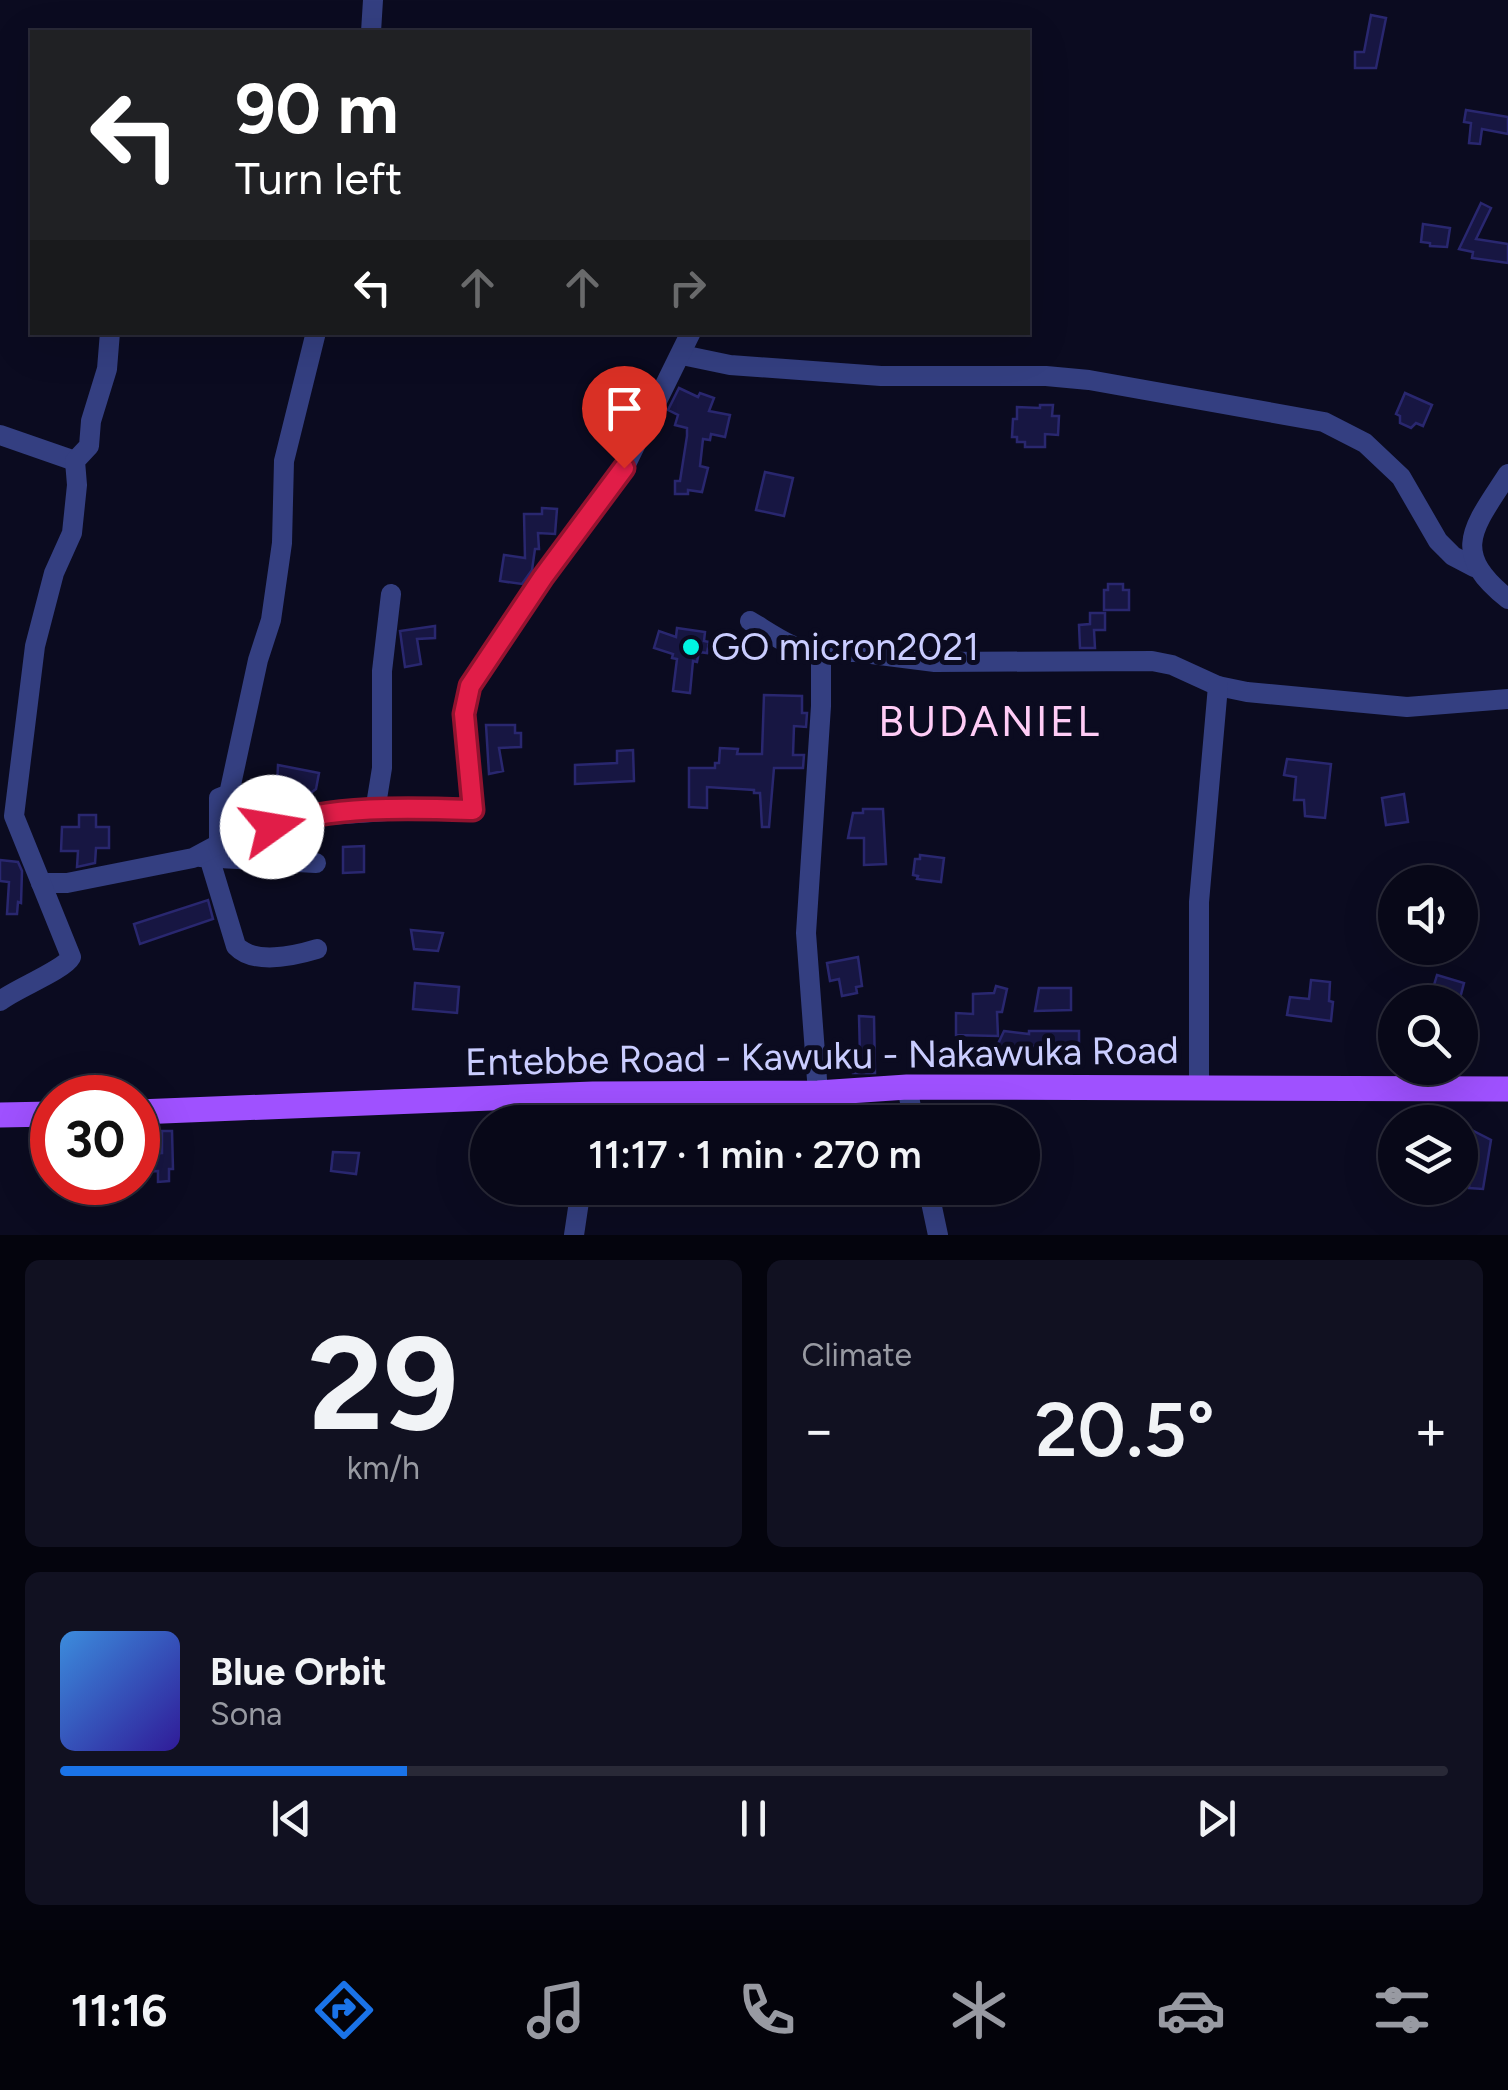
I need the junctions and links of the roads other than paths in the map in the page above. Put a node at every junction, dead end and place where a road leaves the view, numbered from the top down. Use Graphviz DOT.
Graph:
graph roads {
  1 [pos="373,0"];
  2 [pos="371,30"];
  3 [pos="110,335"];
  4 [pos="315,335"];
  5 [pos="691,335"];
  6 [pos="682,355"];
  7 [pos="0,436"];
  8 [pos="75,462"];
  9 [pos="1508,474"];
  10 [pos="1474,566"];
  11 [pos="391,594"];
  12 [pos="1508,599"];
  13 [pos="750,621"];
  14 [pos="821,652"];
  15 [pos="1218,686"];
  16 [pos="1508,699"];
  17 [pos="375,811"];
  18 [pos="7,816"];
  19 [pos="207,853"];
  20 [pos="316,863"];
  21 [pos="41,884"];
  22 [pos="317,949"];
  23 [pos="0,1000"];
  24 [pos="907,1087"];
  25 [pos="1199,1088"];
  26 [pos="1508,1089"];
  27 [pos="818,1093"];
  28 [pos="593,1094"];
  29 [pos="592,1105"];
  30 [pos="911,1105"];
  31 [pos="160,1111"];
  32 [pos="30,1114"];
  33 [pos="0,1115"];
  34 [pos="579,1205"];
  35 [pos="932,1205"];
  36 [pos="574,1235"];
  37 [pos="938,1235"];
  1 -- 2 [label="street"];
  3 -- 8 [label="street"];
  4 -- 19 [label="street"];
  5 -- 6 [label="street"];
  6 -- 10 [label="street"];
  6 -- 17 [label="street"];
  7 -- 8 [label="street"];
  8 -- 18 [label="street"];
  9 -- 10 [label="street"];
  10 -- 12 [label="street"];
  11 -- 17 [label="street"];
  13 -- 14 [label="street"];
  14 -- 15 [label="street"];
  14 -- 27 [label="street"];
  15 -- 16 [label="street"];
  15 -- 25 [label="street"];
  17 -- 19 [label="street"];
  18 -- 21 [label="street"];
  19 -- 20 [label="street"];
  19 -- 21 [label="street"];
  19 -- 22 [label="street"];
  21 -- 23 [label="street"];
  24 -- 25 [label="main road, Entebbe Road - Kawuku - Nakawuka Road"];
  24 -- 27 [label="main road, Entebbe Road - Kawuku - Nakawuka Road"];
  24 -- 30 [label="street"];
  25 -- 26 [label="main road, Entebbe Road - Kawuku - Nakawuka Road"];
  27 -- 28 [label="main road, Entebbe Road - Kawuku - Nakawuka Road"];
  28 -- 29 [label="street"];
  28 -- 31 [label="main road, Entebbe Road - Kawuku - Nakawuka Road"];
  32 -- 33 [label="main road"];
  34 -- 36 [label="street"];
  35 -- 37 [label="street"];
}
